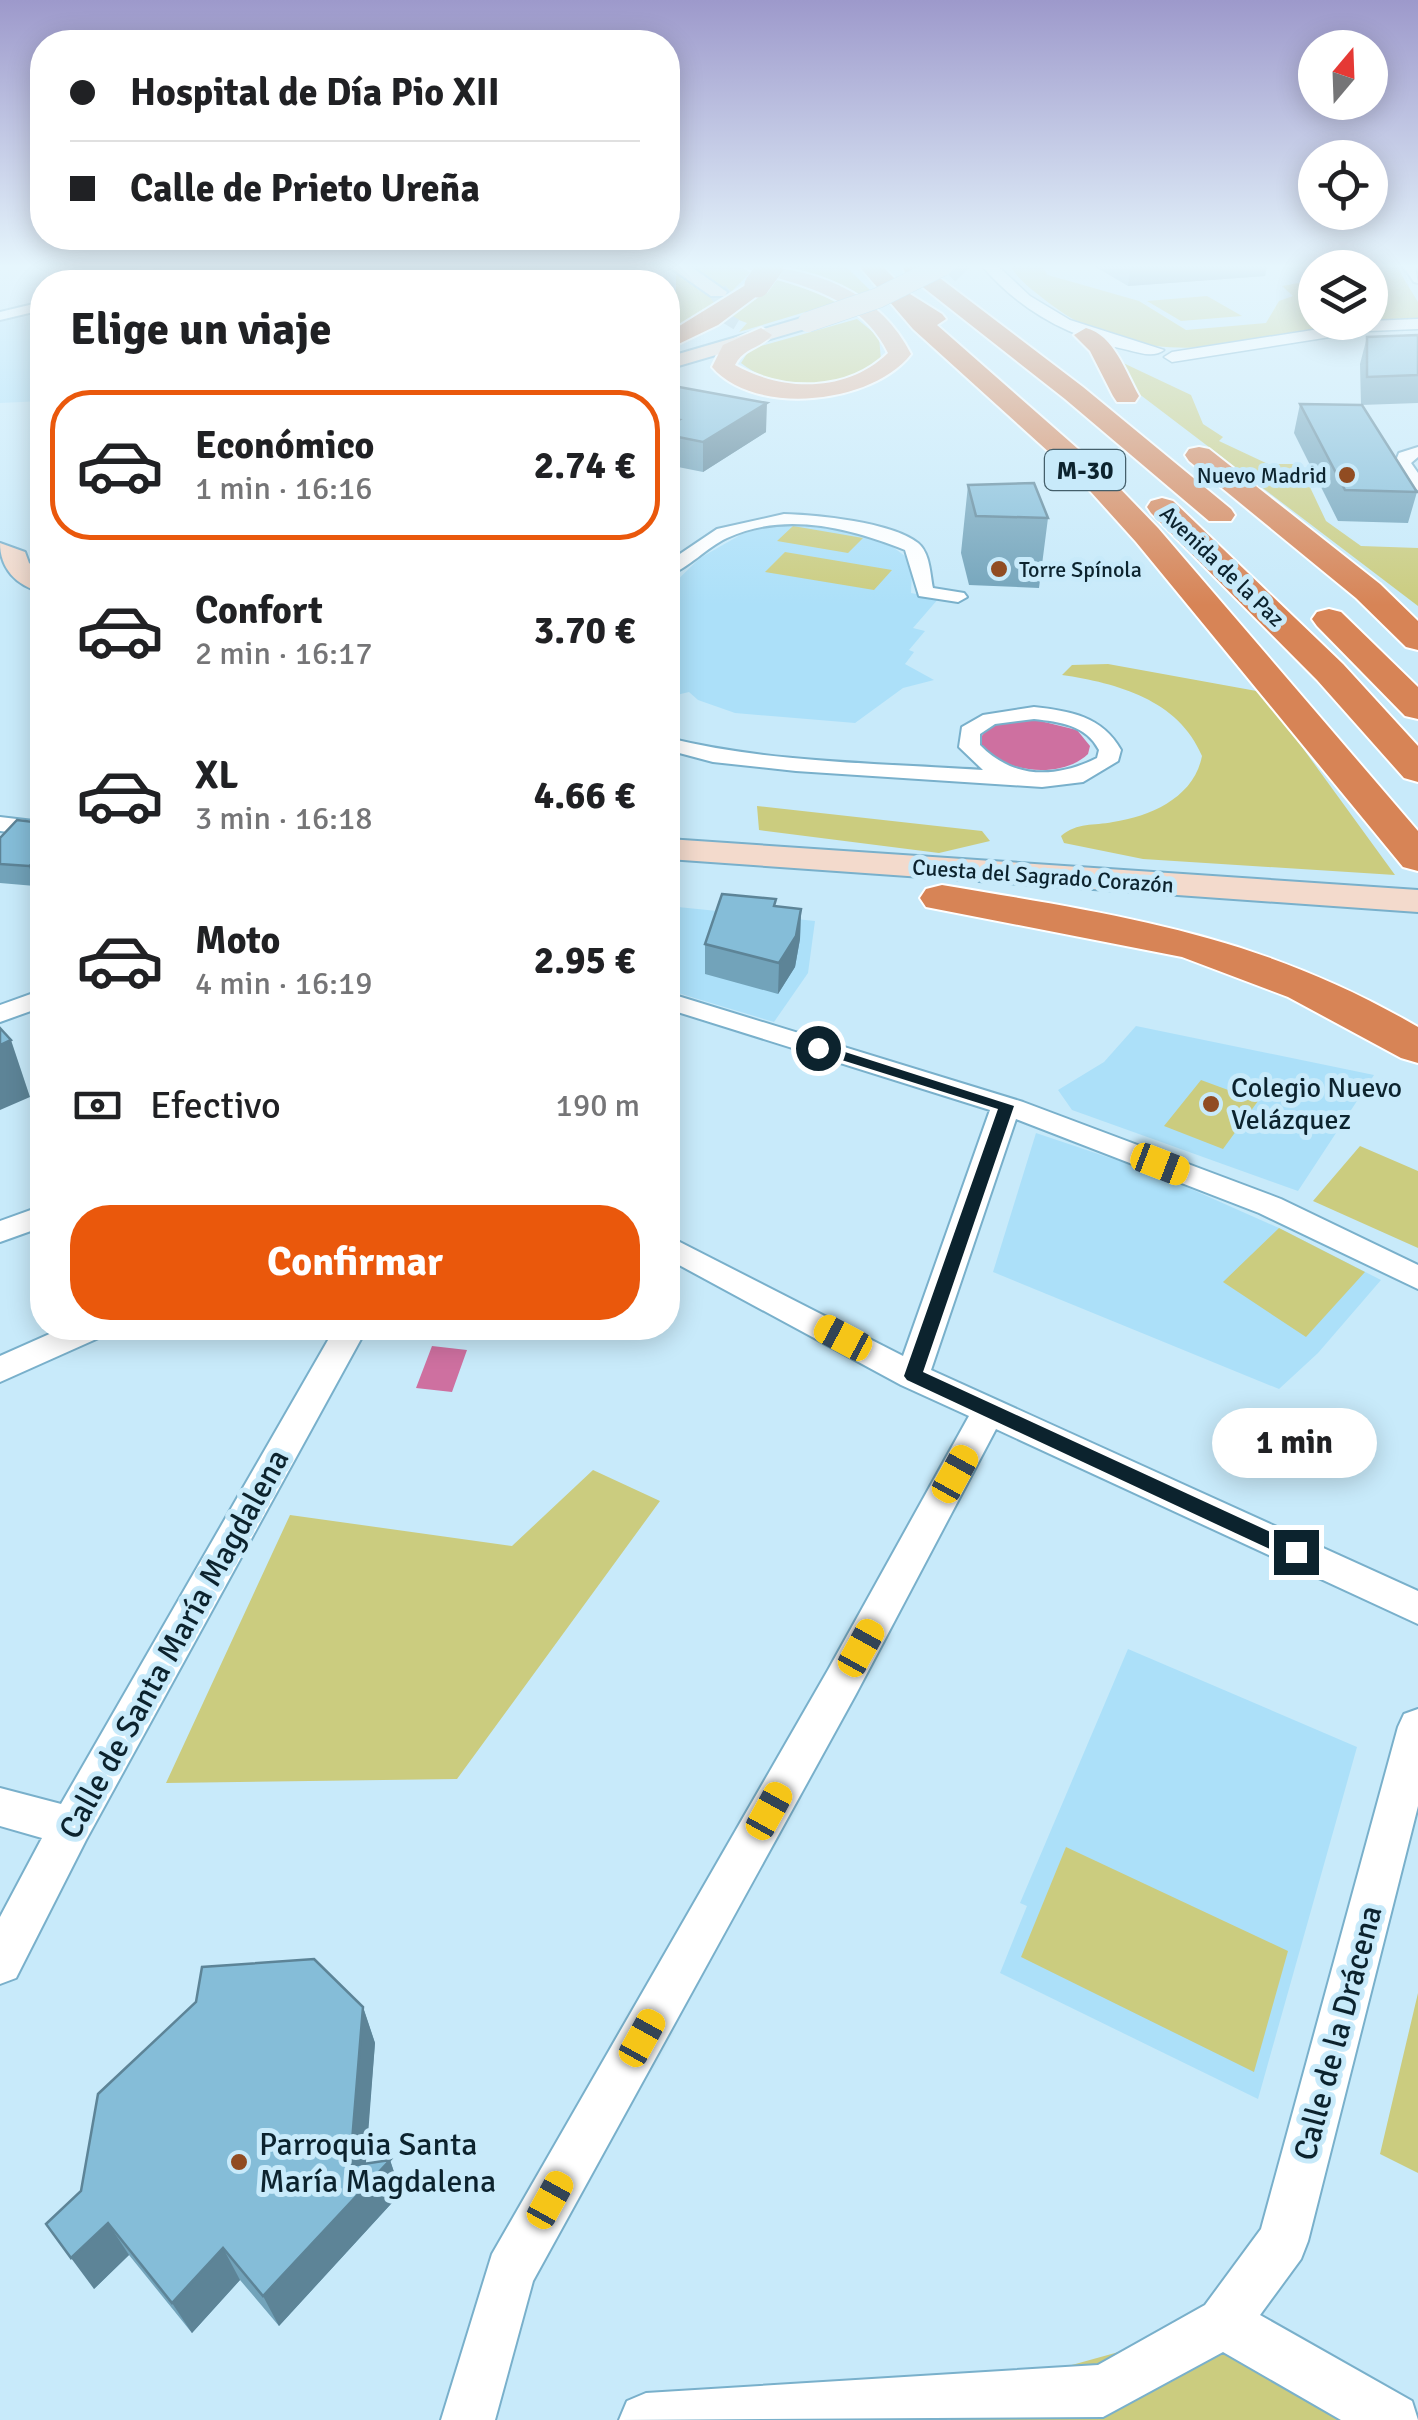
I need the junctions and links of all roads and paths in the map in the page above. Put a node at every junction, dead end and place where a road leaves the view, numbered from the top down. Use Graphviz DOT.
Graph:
graph roads {
  1 [pos="741,379"];
  2 [pos="874,379"];
  3 [pos="954,379"];
  4 [pos="1009,379"];
  5 [pos="1049,379"];
  6 [pos="1112,379"];
  7 [pos="1133,402"];
  8 [pos="1171,432"];
  9 [pos="1418,452"];
  10 [pos="1418,486"];
  11 [pos="1234,526"];
  12 [pos="680,557"];
  13 [pos="1276,558"];
  14 [pos="1300,590"];
  15 [pos="1368,590"];
  16 [pos="958,597"];
  17 [pos="1418,620"];
  18 [pos="1418,640"];
  19 [pos="1418,676"];
  20 [pos="1418,708"];
  21 [pos="966,744"];
  22 [pos="680,747"];
  23 [pos="1418,770"];
  24 [pos="918,773"];
  25 [pos="1032,779"];
  26 [pos="0,824"];
  27 [pos="30,828"];
  28 [pos="680,850"];
  29 [pos="1418,858"];
  30 [pos="680,879"];
  31 [pos="942,898"];
  32 [pos="1412,910"];
  33 [pos="30,1003"];
  34 [pos="680,1005"];
  35 [pos="0,1014"];
  36 [pos="1418,1048"];
  37 [pos="1008,1107"];
  38 [pos="30,1221"];
  39 [pos="0,1232"];
  40 [pos="680,1252"];
  41 [pos="1418,1278"];
  42 [pos="66,1340"];
  43 [pos="344,1340"];
  44 [pos="0,1370"];
  45 [pos="913,1376"];
  46 [pos="989,1411"];
  47 [pos="1418,1608"];
  48 [pos="1418,1727"];
  49 [pos="0,1807"];
  50 [pos="71,1826"];
  51 [pos="0,1962"];
  52 [pos="1223,2322"];
  53 [pos="468,2420"];
  54 [pos="646,2420"];
  55 [pos="1392,2420"];
  1 -- 2 [label="main road"];
  3 -- 29 [label="highway"];
  4 -- 23 [label="highway, Avenida de la Paz / M-30"];
  5 -- 11 [label="highway, Avenida de la Paz / M-30"];
  6 -- 7 [label="highway"];
  8 -- 15 [label="highway"];
  9 -- 10 [label="street"];
  12 -- 16 [label="street"];
  13 -- 19 [label="highway"];
  14 -- 20 [label="highway, Avenida de la Paz"];
  15 -- 17 [label="highway"];
  15 -- 18 [label="highway"];
  21 -- 24 [label="street"];
  21 -- 25 [label="street"];
  21 -- 25 [label="street"];
  22 -- 24 [label="street"];
  24 -- 25 [label="street"];
  26 -- 27 [label="street"];
  28 -- 32 [label="main road, Cuesta del Sagrado Corazón"];
  30 -- 31 [label="main road, Cuesta del Sagrado Corazón"];
  31 -- 32 [label="main road, Cuesta del Sagrado Corazón"];
  31 -- 36 [label="highway"];
  33 -- 35 [label="street"];
  34 -- 37 [label="street"];
  37 -- 41 [label="street"];
  37 -- 45 [label="street"];
  38 -- 39 [label="street"];
  40 -- 45 [label="street"];
  42 -- 44 [label="street"];
  43 -- 50 [label="street, Calle de Santa María Magdalena"];
  45 -- 46 [label="street"];
  46 -- 47 [label="street"];
  46 -- 53 [label="street"];
  48 -- 52 [label="street, Calle de la Drácena"];
  49 -- 50 [label="street"];
  50 -- 51 [label="street, Calle de Santa María Magdalena"];
  52 -- 54 [label="street, Calle de la Drácena"];
  52 -- 55 [label="street"];
}
